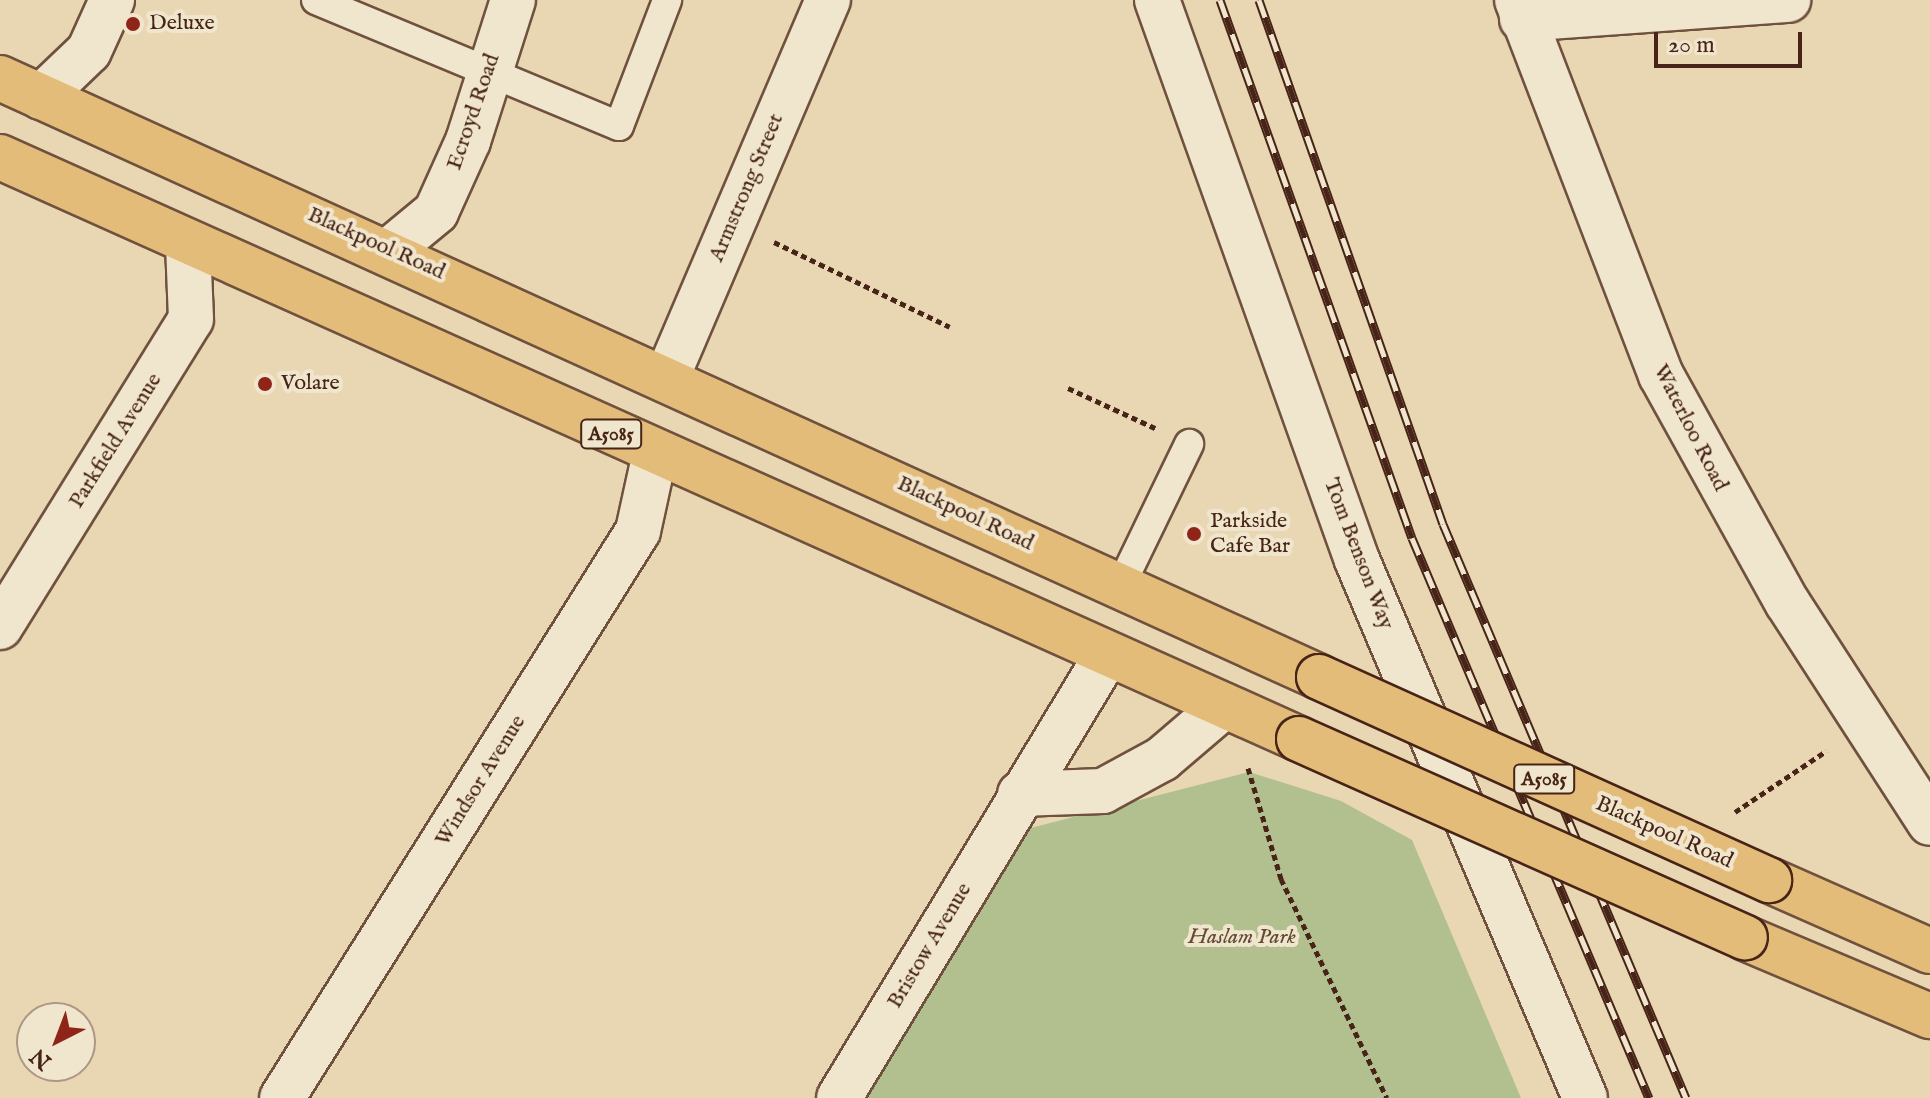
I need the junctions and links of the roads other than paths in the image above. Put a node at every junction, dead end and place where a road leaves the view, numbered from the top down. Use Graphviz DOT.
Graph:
graph roads {
  1 [pos="112,0"];
  2 [pos="316,0"];
  3 [pos="513,0"];
  4 [pos="667,0"];
  5 [pos="828,0"];
  6 [pos="1157,0"];
  7 [pos="1788,0"];
  8 [pos="352,8"];
  9 [pos="1520,10"];
  10 [pos="485,75"];
  11 [pos="0,78"];
  12 [pos="41,97"];
  13 [pos="0,157"];
  14 [pos="188,243"];
  15 [pos="390,250"];
  16 [pos="668,375"];
  17 [pos="1189,444"];
  18 [pos="655,453"];
  19 [pos="1120,587"];
  20 [pos="0,627"];
  21 [pos="1107,655"];
  22 [pos="1224,706"];
  23 [pos="1020,794"];
  24 [pos="1930,823"];
  25 [pos="1930,951"];
  26 [pos="1930,1016"];
  27 [pos="282,1098"];
  28 [pos="839,1098"];
  29 [pos="1585,1098"];
  1 -- 12 [label="street"];
  2 -- 8 [label="lane"];
  3 -- 10 [label="street, Ecroyd Road"];
  4 -- 10 [label="lane"];
  5 -- 16 [label="street, Armstrong Street"];
  6 -- 29 [label="street, Tom Benson Way"];
  7 -- 9 [label="street"];
  8 -- 10 [label="lane"];
  9 -- 24 [label="street, Waterloo Road"];
  10 -- 15 [label="street, Ecroyd Road"];
  11 -- 12 [label="highway, Blackpool Road / A5085"];
  12 -- 15 [label="highway, Blackpool Road / A5085"];
  13 -- 14 [label="highway, A5085"];
  14 -- 18 [label="highway, A5085"];
  14 -- 20 [label="street, Parkfield Avenue"];
  15 -- 16 [label="highway, Blackpool Road / A5085"];
  16 -- 19 [label="highway, Blackpool Road / A5085"];
  17 -- 19 [label="lane"];
  18 -- 21 [label="highway, A5085"];
  18 -- 27 [label="street, Windsor Avenue"];
  19 -- 25 [label="highway, Blackpool Road / A5085, bridge"];
  21 -- 22 [label="highway, A5085"];
  21 -- 23 [label="street, Bristow Avenue"];
  22 -- 23 [label="street"];
  22 -- 26 [label="highway, A5085, bridge"];
  23 -- 28 [label="street, Bristow Avenue"];
}
